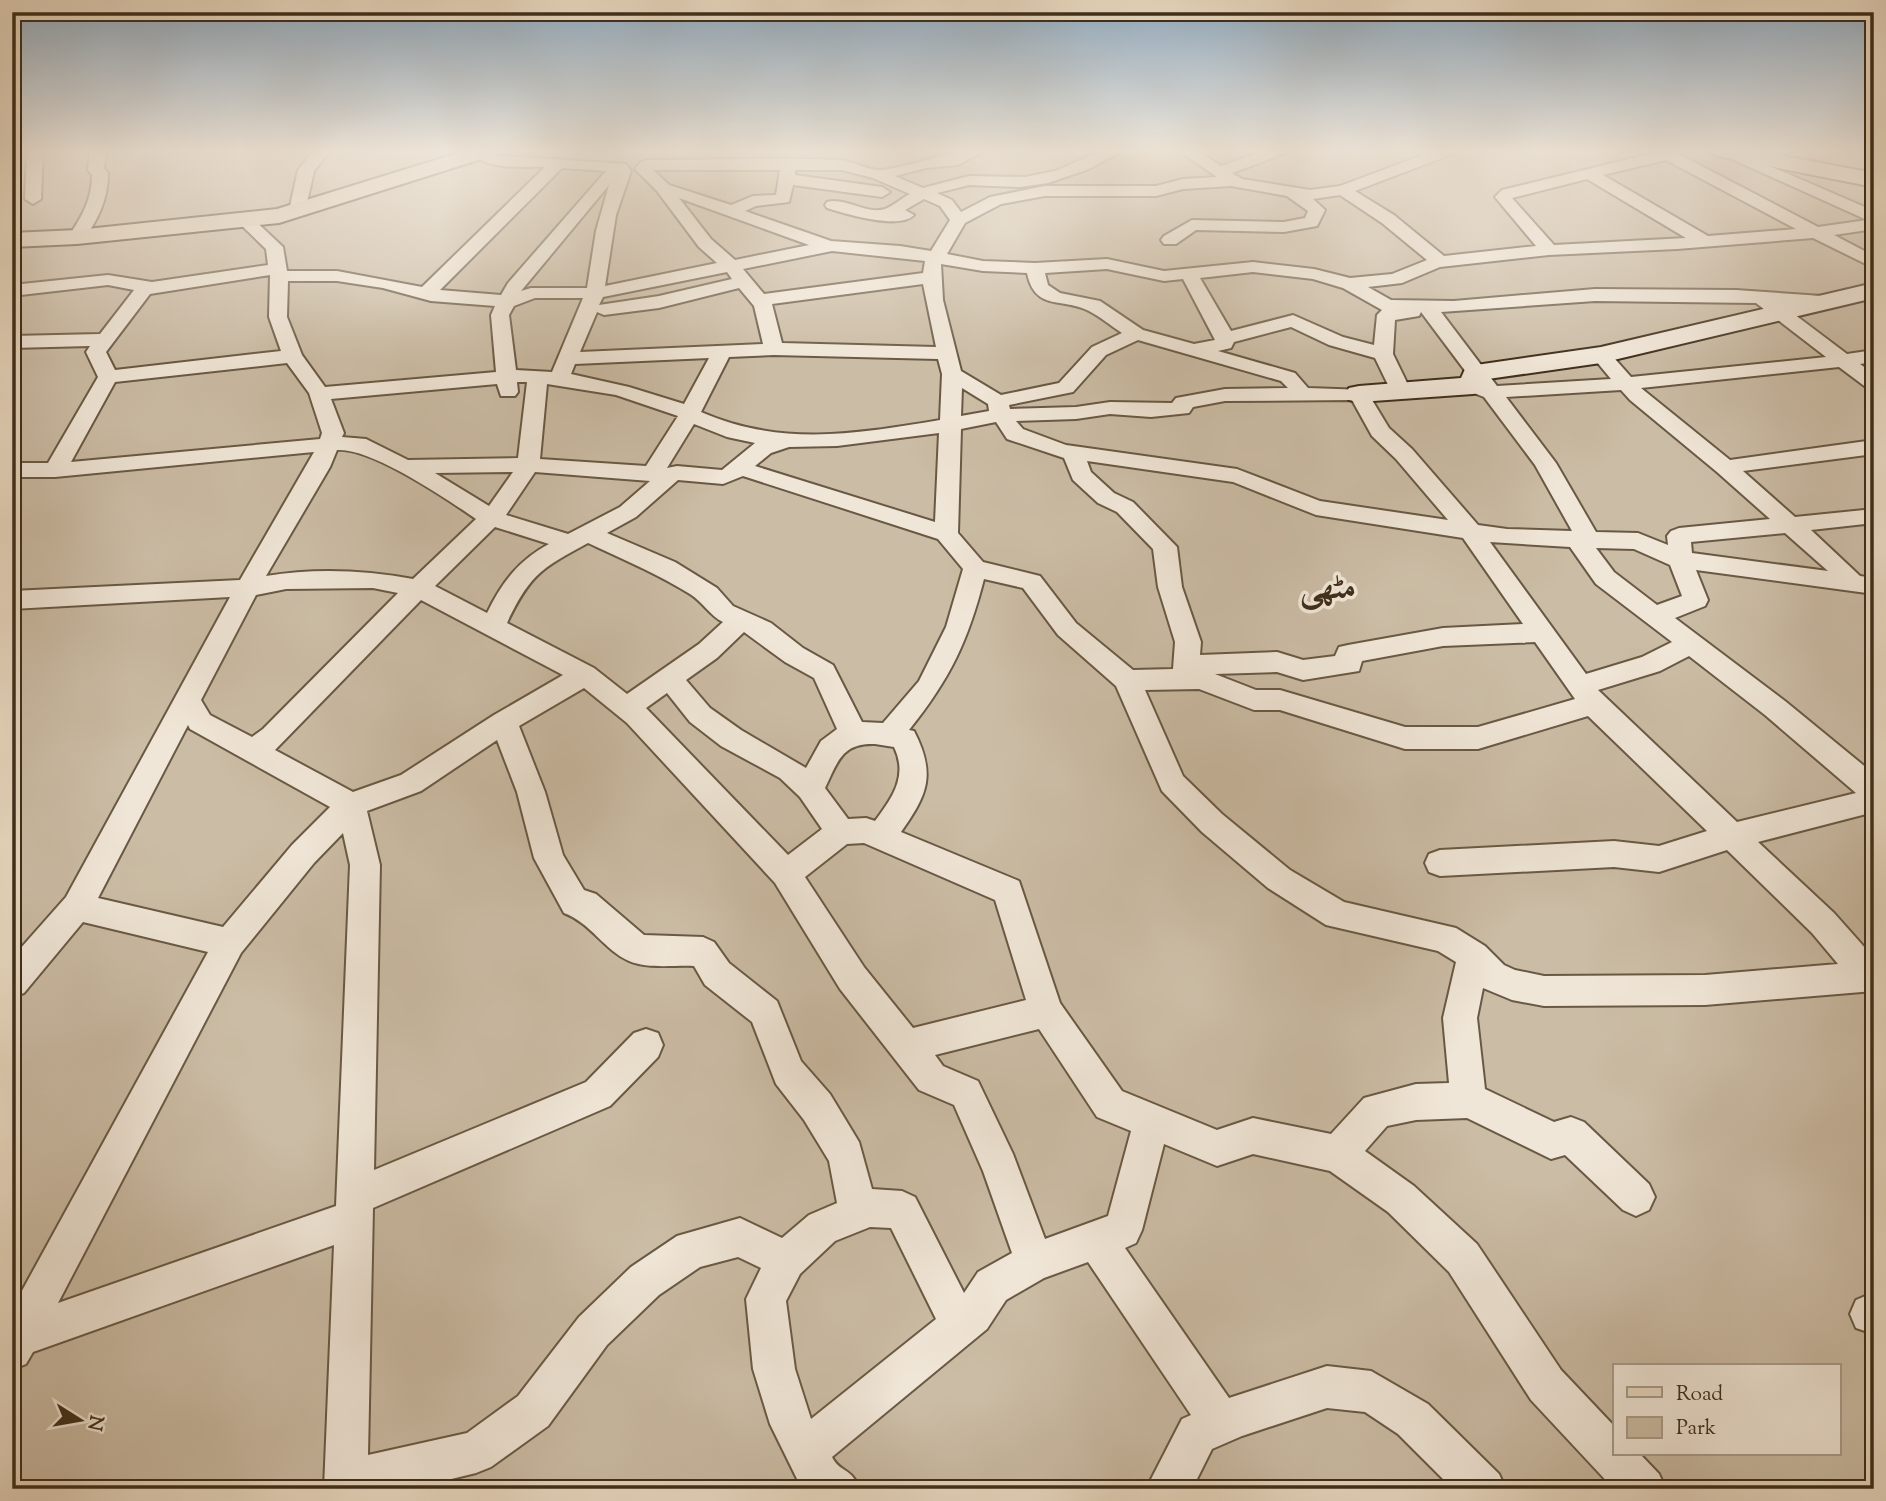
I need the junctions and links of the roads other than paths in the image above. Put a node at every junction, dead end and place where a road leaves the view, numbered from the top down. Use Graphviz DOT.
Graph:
graph roads {
  1 [pos="89,220"];
  2 [pos="250,220"];
  3 [pos="297,220"];
  4 [pos="501,220"];
  5 [pos="571,220"];
  6 [pos="608,220"];
  7 [pos="687,220"];
  8 [pos="753,220"];
  9 [pos="953,220"];
  10 [pos="1312,220"];
  11 [pos="1389,220"];
  12 [pos="1523,220"];
  13 [pos="1669,220"];
  14 [pos="1796,220"];
  15 [pos="245,221"];
  16 [pos="1874,224"];
  17 [pos="1820,232"];
  18 [pos="78,237"];
  19 [pos="12,240"];
  20 [pos="1170,240"];
  21 [pos="1706,242"];
  22 [pos="832,246"];
  23 [pos="1549,250"];
  24 [pos="1440,262"];
  25 [pos="1874,263"];
  26 [pos="276,264"];
  27 [pos="729,265"];
  28 [pos="816,267"];
  29 [pos="933,267"];
  30 [pos="1035,268"];
  31 [pos="1188,272"];
  32 [pos="744,281"];
  33 [pos="1349,284"];
  34 [pos="149,287"];
  35 [pos="1874,290"];
  36 [pos="12,291"];
  37 [pos="427,293"];
  38 [pos="759,300"];
  39 [pos="506,301"];
  40 [pos="591,302"];
  41 [pos="1770,305"];
  42 [pos="1428,309"];
  43 [pos="1136,334"];
  44 [pos="1225,338"];
  45 [pos="103,340"];
  46 [pos="12,342"];
  47 [pos="774,349"];
  48 [pos="722,351"];
  49 [pos="1195,351"];
  50 [pos="947,353"];
  51 [pos="1383,354"];
  52 [pos="1601,355"];
  53 [pos="292,356"];
  54 [pos="1874,356"];
  55 [pos="568,358"];
  56 [pos="1843,360"];
  57 [pos="952,374"];
  58 [pos="108,377"];
  59 [pos="548,378"];
  60 [pos="507,384"];
  61 [pos="1480,384"];
  62 [pos="1874,384"];
  63 [pos="1627,386"];
  64 [pos="1401,391"];
  65 [pos="319,393"];
  66 [pos="1299,394"];
  67 [pos="1359,394"];
  68 [pos="999,408"];
  69 [pos="1092,410"];
  70 [pos="689,415"];
  71 [pos="951,425"];
  72 [pos="783,442"];
  73 [pos="327,446"];
  74 [pos="1874,447"];
  75 [pos="1082,454"];
  76 [pos="528,465"];
  77 [pos="405,467"];
  78 [pos="1725,467"];
  79 [pos="740,468"];
  80 [pos="12,470"];
  81 [pos="55,470"];
  82 [pos="662,474"];
  83 [pos="1874,516"];
  84 [pos="491,518"];
  85 [pos="1791,526"];
  86 [pos="1470,531"];
  87 [pos="946,534"];
  88 [pos="579,538"];
  89 [pos="1583,539"];
  90 [pos="1680,560"];
  91 [pos="975,568"];
  92 [pos="1851,577"];
  93 [pos="1874,586"];
  94 [pos="247,588"];
  95 [pos="418,588"];
  96 [pos="12,600"];
  97 [pos="1657,619"];
  98 [pos="741,620"];
  99 [pos="493,625"];
  100 [pos="1542,632"];
  101 [pos="1693,643"];
  102 [pos="1186,671"];
  103 [pos="586,675"];
  104 [pos="670,678"];
  105 [pos="1127,680"];
  106 [pos="1587,695"];
  107 [pos="187,700"];
  108 [pos="627,708"];
  109 [pos="504,722"];
  110 [pos="853,733"];
  111 [pos="890,734"];
  112 [pos="254,751"];
  113 [pos="810,789"];
  114 [pos="1874,792"];
  115 [pos="1874,800"];
  116 [pos="351,806"];
  117 [pos="840,832"];
  118 [pos="881,835"];
  119 [pos="1732,836"];
  120 [pos="1440,863"];
  121 [pos="786,874"];
  122 [pos="77,906"];
  123 [pos="230,943"];
  124 [pos="1474,956"];
  125 [pos="1871,976"];
  126 [pos="12,982"];
  127 [pos="1046,1011"];
  128 [pos="646,1045"];
  129 [pos="907,1046"];
  130 [pos="1468,1100"];
  131 [pos="1152,1121"];
  132 [pos="1338,1154"];
  133 [pos="1636,1197"];
  134 [pos="355,1208"];
  135 [pos="858,1212"];
  136 [pos="1096,1240"];
  137 [pos="786,1260"];
  138 [pos="1034,1262"];
  139 [pos="960,1326"];
  140 [pos="18,1332"];
  141 [pos="1221,1423"];
  142 [pos="805,1451"];
  143 [pos="346,1485"];
  144 [pos="838,1489"];
  145 [pos="1168,1489"];
  146 [pos="1484,1489"];
  147 [pos="1644,1489"];
  1 -- 18 [label="street"];
  2 -- 15 [label="main road"];
  3 -- 26 [label="street"];
  4 -- 37 [label="street"];
  5 -- 39 [label="street"];
  6 -- 40 [label="street"];
  7 -- 27 [label="street"];
  8 -- 22 [label="street"];
  9 -- 29 [label="street"];
  10 -- 20 [label="street"];
  11 -- 24 [label="street"];
  12 -- 23 [label="street"];
  13 -- 21 [label="street"];
  14 -- 17 [label="street"];
  15 -- 18 [label="main road"];
  15 -- 26 [label="street"];
  16 -- 17 [label="street"];
  17 -- 21 [label="street"];
  17 -- 25 [label="street"];
  18 -- 19 [label="main road"];
  21 -- 23 [label="street"];
  22 -- 27 [label="street"];
  22 -- 29 [label="street"];
  23 -- 24 [label="street"];
  24 -- 33 [label="street"];
  26 -- 34 [label="street"];
  26 -- 37 [label="street"];
  26 -- 53 [label="street"];
  27 -- 32 [label="street"];
  27 -- 40 [label="street"];
  28 -- 29 [label="street"];
  29 -- 30 [label="street"];
  29 -- 38 [label="street"];
  29 -- 50 [label="street"];
  30 -- 31 [label="street"];
  30 -- 43 [label="street"];
  31 -- 33 [label="street"];
  31 -- 44 [label="street"];
  32 -- 38 [label="street"];
  32 -- 40 [label="street"];
  33 -- 42 [label="street"];
  34 -- 36 [label="street"];
  34 -- 45 [label="street"];
  35 -- 41 [label="street"];
  37 -- 39 [label="street"];
  38 -- 47 [label="street"];
  39 -- 40 [label="street"];
  39 -- 60 [label="street"];
  40 -- 55 [label="street"];
  41 -- 42 [label="street"];
  41 -- 52 [label="street"];
  41 -- 56 [label="street"];
  42 -- 51 [label="street"];
  42 -- 61 [label="street"];
  43 -- 49 [label="street"];
  43 -- 68 [label="street"];
  44 -- 49 [label="street"];
  44 -- 51 [label="street"];
  45 -- 46 [label="street"];
  45 -- 58 [label="street"];
  47 -- 48 [label="street"];
  47 -- 50 [label="street"];
  48 -- 55 [label="street"];
  48 -- 70 [label="street"];
  49 -- 66 [label="street"];
  50 -- 57 [label="street"];
  51 -- 64 [label="street"];
  52 -- 61 [label="street"];
  52 -- 63 [label="street"];
  53 -- 58 [label="street"];
  53 -- 65 [label="street"];
  54 -- 56 [label="street"];
  55 -- 59 [label="street"];
  56 -- 62 [label="street"];
  56 -- 63 [label="street"];
  57 -- 68 [label="street"];
  57 -- 71 [label="street"];
  58 -- 81 [label="street"];
  59 -- 60 [label="street"];
  59 -- 70 [label="street"];
  59 -- 76 [label="street"];
  60 -- 65 [label="street"];
  61 -- 63 [label="street"];
  61 -- 64 [label="street"];
  61 -- 89 [label="street"];
  63 -- 78 [label="street"];
  64 -- 67 [label="street"];
  65 -- 73 [label="street"];
  66 -- 67 [label="street"];
  66 -- 69 [label="street"];
  67 -- 86 [label="street"];
  68 -- 69 [label="street"];
  68 -- 71 [label="street"];
  68 -- 75 [label="street"];
  69 -- 75 [label="street"];
  70 -- 72 [label="street"];
  70 -- 82 [label="street"];
  71 -- 72 [label="street"];
  71 -- 87 [label="street"];
  72 -- 79 [label="street"];
  73 -- 77 [label="street"];
  73 -- 81 [label="street"];
  73 -- 94 [label="street"];
  74 -- 78 [label="street"];
  75 -- 86 [label="street"];
  75 -- 102 [label="street"];
  76 -- 77 [label="street"];
  76 -- 82 [label="street"];
  76 -- 84 [label="street"];
  77 -- 84 [label="street"];
  78 -- 85 [label="street"];
  79 -- 82 [label="street"];
  79 -- 87 [label="street"];
  80 -- 81 [label="street"];
  82 -- 88 [label="street"];
  83 -- 85 [label="street"];
  84 -- 88 [label="street"];
  84 -- 95 [label="street"];
  85 -- 90 [label="street"];
  85 -- 92 [label="street"];
  86 -- 89 [label="street"];
  86 -- 100 [label="street"];
  87 -- 91 [label="street"];
  88 -- 98 [label="street"];
  88 -- 99 [label="street"];
  89 -- 90 [label="street"];
  89 -- 97 [label="street"];
  90 -- 92 [label="street"];
  90 -- 97 [label="street"];
  91 -- 105 [label="street"];
  91 -- 111 [label="street"];
  92 -- 93 [label="street"];
  94 -- 95 [label="street"];
  94 -- 96 [label="street"];
  94 -- 107 [label="street"];
  95 -- 99 [label="street"];
  95 -- 112 [label="street"];
  97 -- 101 [label="street"];
  98 -- 104 [label="street"];
  98 -- 110 [label="street"];
  99 -- 103 [label="street"];
  100 -- 102 [label="street"];
  100 -- 106 [label="street"];
  101 -- 106 [label="street"];
  101 -- 114 [label="street"];
  102 -- 105 [label="street"];
  102 -- 106 [label="street"];
  103 -- 108 [label="street"];
  103 -- 109 [label="street"];
  104 -- 108 [label="street"];
  104 -- 113 [label="street"];
  105 -- 124 [label="street"];
  106 -- 119 [label="street"];
  107 -- 112 [label="street"];
  107 -- 122 [label="street"];
  108 -- 121 [label="street"];
  109 -- 116 [label="street"];
  109 -- 135 [label="street"];
  110 -- 111 [label="street"];
  110 -- 113 [label="street"];
  111 -- 118 [label="street"];
  112 -- 116 [label="street"];
  113 -- 117 [label="street"];
  115 -- 119 [label="street"];
  116 -- 123 [label="street"];
  116 -- 134 [label="street"];
  117 -- 118 [label="street"];
  117 -- 121 [label="street"];
  118 -- 127 [label="street"];
  119 -- 120 [label="street"];
  119 -- 125 [label="street"];
  121 -- 129 [label="street"];
  122 -- 123 [label="street"];
  122 -- 126 [label="street"];
  123 -- 140 [label="street"];
  124 -- 125 [label="street"];
  124 -- 130 [label="street"];
  127 -- 129 [label="street"];
  127 -- 131 [label="street"];
  128 -- 134 [label="street"];
  129 -- 138 [label="street"];
  130 -- 132 [label="street"];
  130 -- 133 [label="street"];
  131 -- 132 [label="street"];
  131 -- 136 [label="street"];
  132 -- 147 [label="street"];
  134 -- 140 [label="street"];
  134 -- 143 [label="street"];
  135 -- 137 [label="street"];
  135 -- 139 [label="street"];
  136 -- 138 [label="street"];
  136 -- 141 [label="street"];
  137 -- 142 [label="street"];
  137 -- 143 [label="street"];
  138 -- 139 [label="street"];
  139 -- 142 [label="street"];
  141 -- 145 [label="street"];
  141 -- 146 [label="street"];
  142 -- 144 [label="street"];
}
